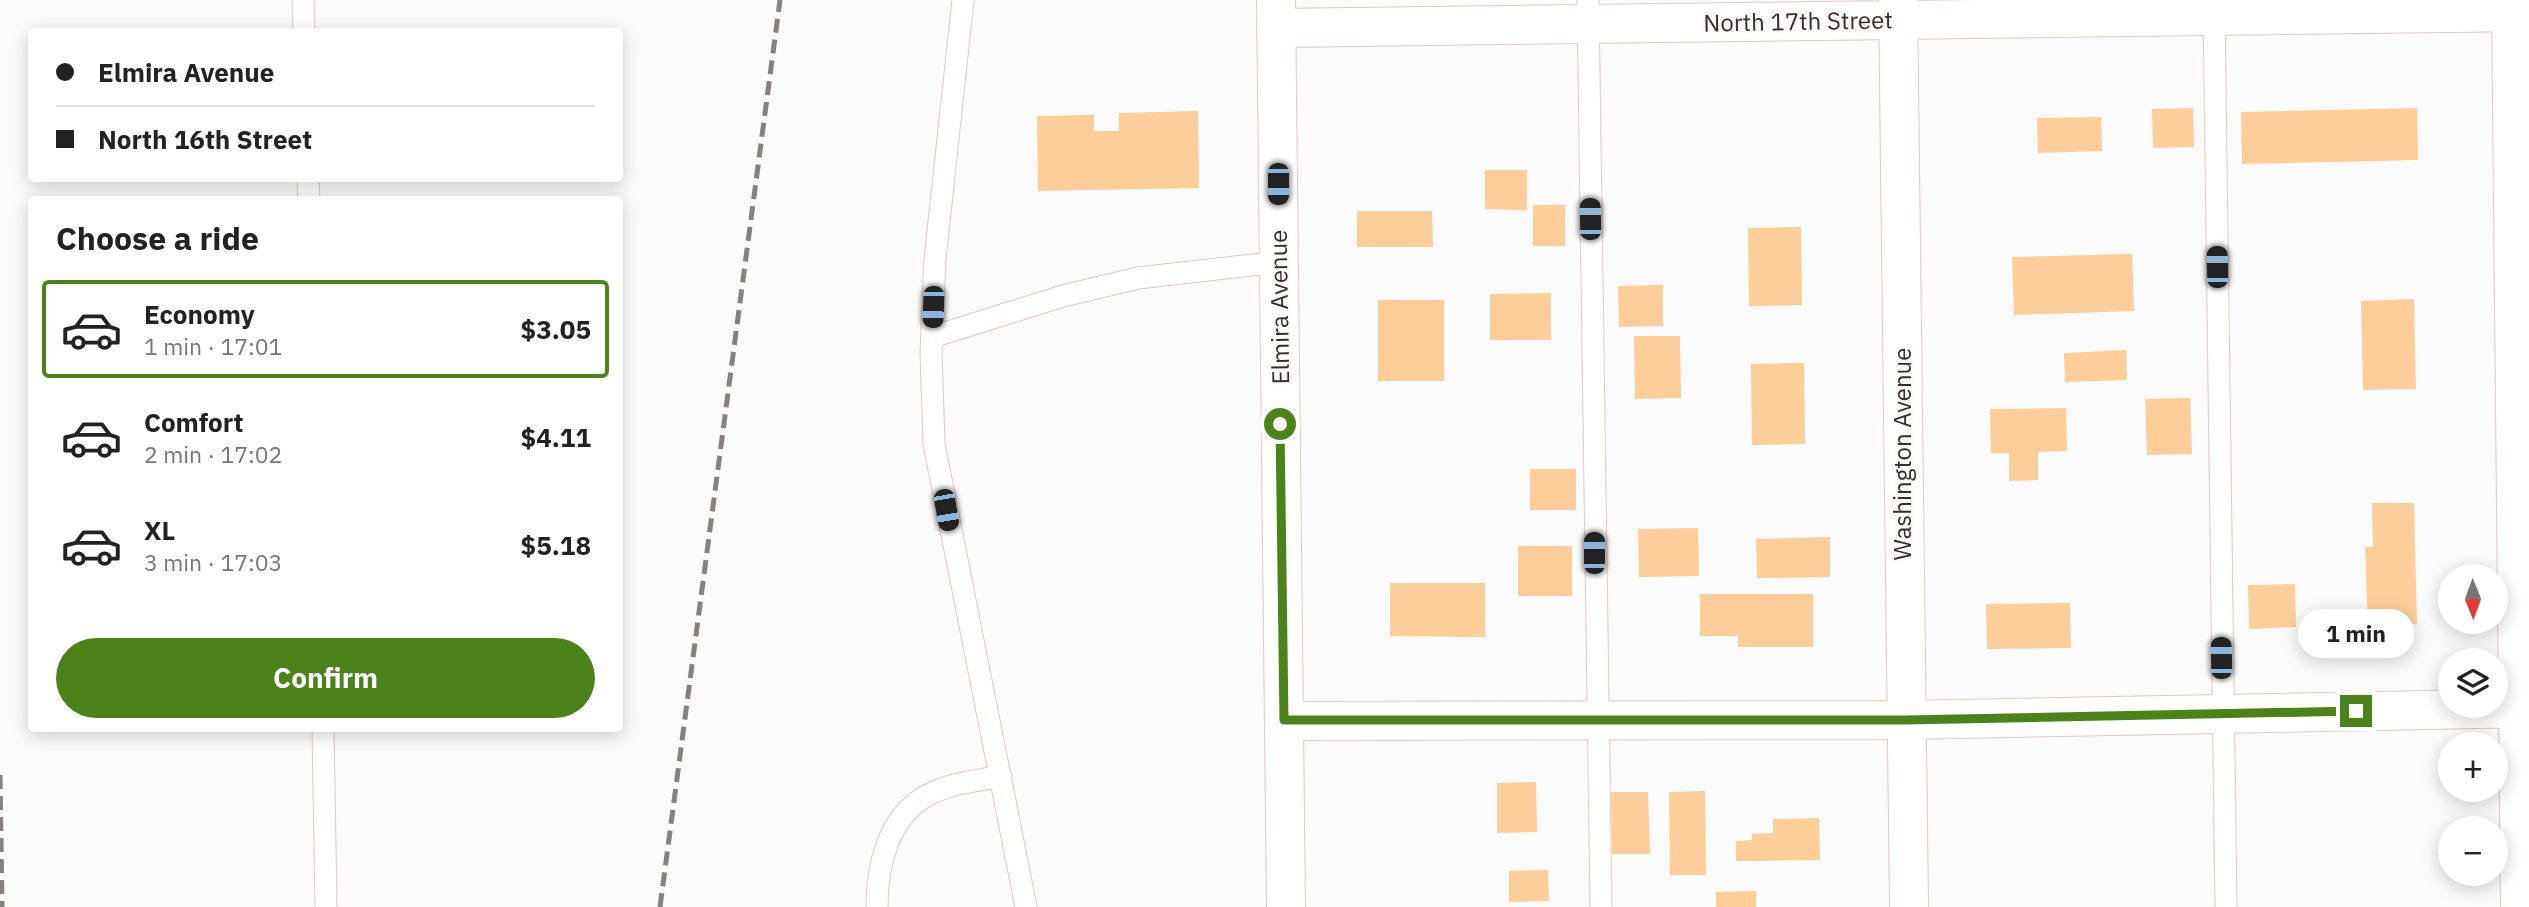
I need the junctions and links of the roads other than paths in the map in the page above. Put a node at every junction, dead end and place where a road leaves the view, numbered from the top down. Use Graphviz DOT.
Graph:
graph roads {
  1 [pos="303,0"];
  2 [pos="963,0"];
  3 [pos="2214,8"];
  4 [pos="2517,8"];
  5 [pos="1899,10"];
  6 [pos="1588,12"];
  7 [pos="1276,14"];
  8 [pos="304,28"];
  9 [pos="1279,262"];
  10 [pos="932,337"];
  11 [pos="2524,708"];
  12 [pos="2221,714"];
  13 [pos="1284,720"];
  14 [pos="1596,720"];
  15 [pos="1905,720"];
  16 [pos="323,732"];
  17 [pos="1001,776"];
  18 [pos="326,907"];
  19 [pos="877,907"];
  20 [pos="1026,907"];
  21 [pos="1286,907"];
  22 [pos="1601,907"];
  23 [pos="1909,907"];
  24 [pos="2226,907"];
  25 [pos="2521,907"];
  1 -- 8 [label="lane"];
  2 -- 10 [label="lane"];
  3 -- 4 [label="street, North 17th Street"];
  3 -- 5 [label="street, North 17th Street"];
  3 -- 12 [label="lane"];
  4 -- 11 [label="street"];
  5 -- 6 [label="street, North 17th Street"];
  5 -- 15 [label="street, Washington Avenue"];
  6 -- 7 [label="street, North 17th Street"];
  6 -- 14 [label="lane"];
  7 -- 9 [label="street, Elmira Avenue"];
  9 -- 10 [label="lane"];
  9 -- 13 [label="street, Elmira Avenue"];
  10 -- 17 [label="lane"];
  11 -- 12 [label="street"];
  11 -- 25 [label="street"];
  12 -- 15 [label="street"];
  12 -- 24 [label="lane"];
  13 -- 14 [label="street"];
  13 -- 21 [label="street, Elmira Avenue"];
  14 -- 15 [label="street"];
  14 -- 22 [label="lane"];
  15 -- 23 [label="street, Washington Avenue"];
  16 -- 18 [label="lane"];
  17 -- 19 [label="lane"];
  17 -- 20 [label="lane"];
}
